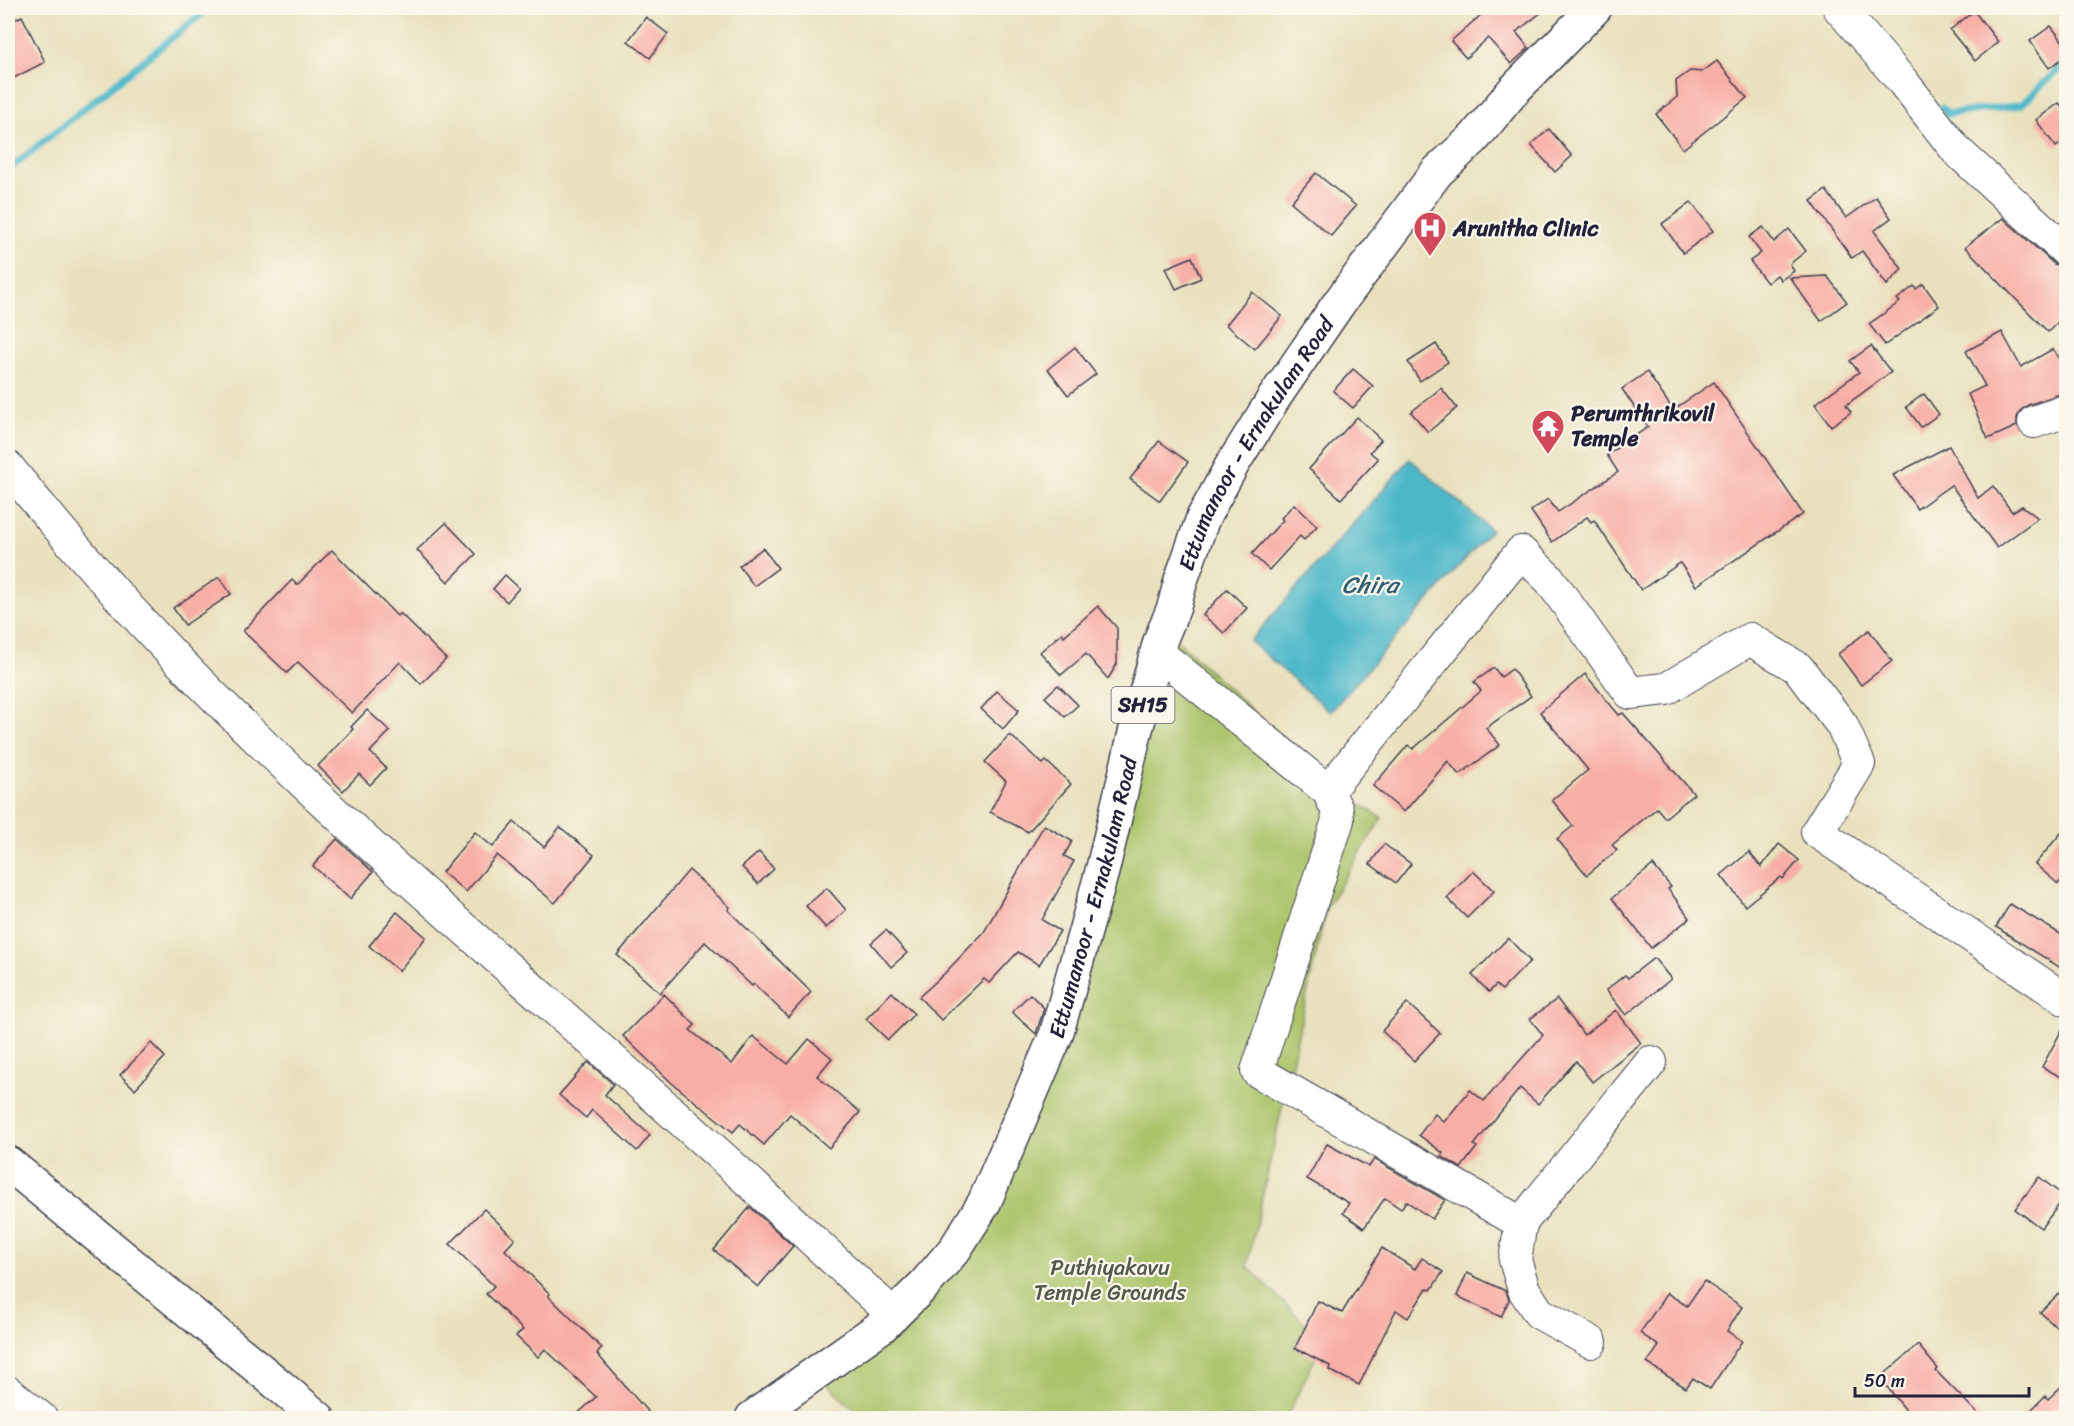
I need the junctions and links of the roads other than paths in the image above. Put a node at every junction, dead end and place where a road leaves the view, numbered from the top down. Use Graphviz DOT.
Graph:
graph roads {
  1 [pos="1595,8"];
  2 [pos="1839,8"];
  3 [pos="2067,251"];
  4 [pos="2067,412"];
  5 [pos="2034,423"];
  6 [pos="8,467"];
  7 [pos="1158,653"];
  8 [pos="1328,791"];
  9 [pos="2067,1000"];
  10 [pos="1651,1062"];
  11 [pos="10,1167"];
  12 [pos="1521,1223"];
  13 [pos="894,1315"];
  14 [pos="1591,1342"];
  15 [pos="8,1392"];
  16 [pos="41,1419"];
  17 [pos="318,1419"];
  18 [pos="752,1419"];
  1 -- 7 [label="main road, Ettumanoor - Ernakulam Road / SH15"];
  2 -- 3 [label="street"];
  4 -- 5 [label="street"];
  6 -- 13 [label="street"];
  7 -- 8 [label="street"];
  7 -- 13 [label="main road, Ettumanoor - Ernakulam Road / SH15"];
  8 -- 9 [label="street"];
  8 -- 12 [label="street"];
  10 -- 12 [label="street"];
  11 -- 17 [label="main road"];
  12 -- 14 [label="street"];
  13 -- 18 [label="main road, Ettumanoor - Ernakulam Road / SH15"];
  15 -- 16 [label="street"];
}
